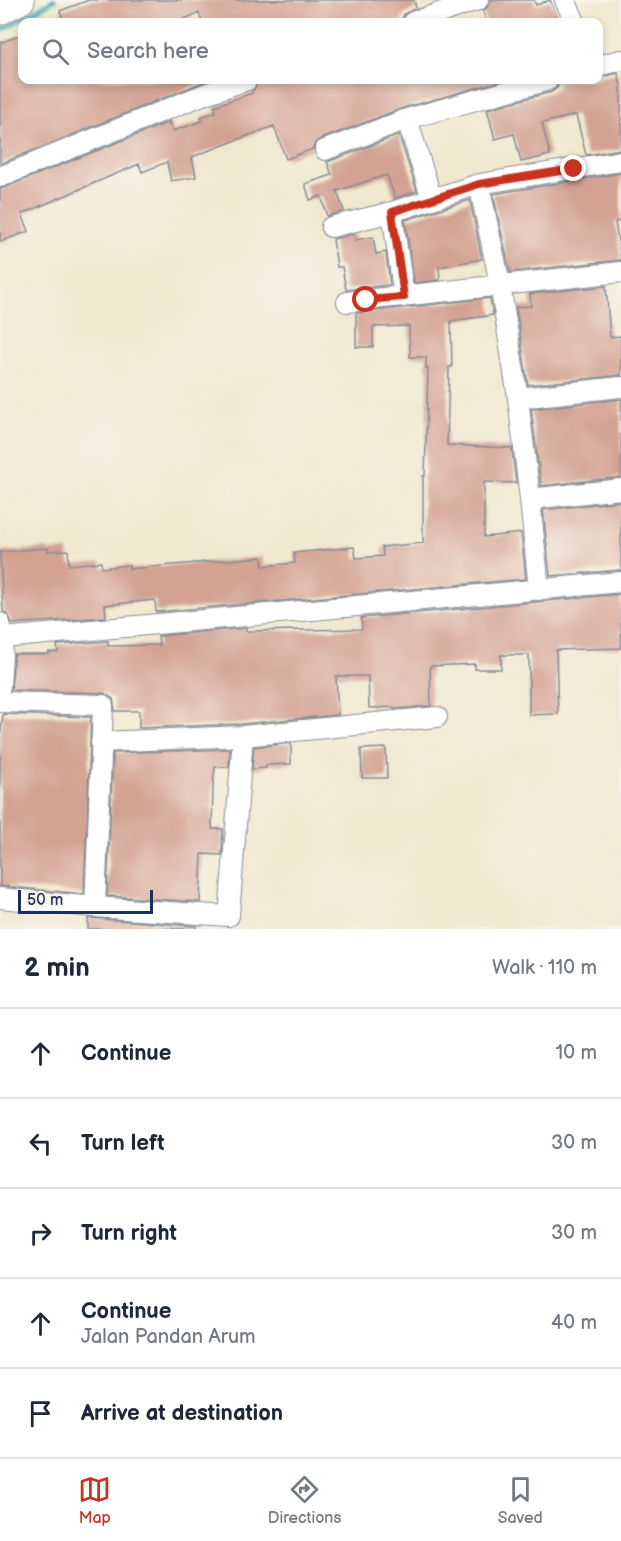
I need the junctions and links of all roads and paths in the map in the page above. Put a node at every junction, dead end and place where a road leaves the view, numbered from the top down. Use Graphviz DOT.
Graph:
graph roads {
  1 [pos="21,0"];
  2 [pos="478,0"];
  3 [pos="565,0"];
  4 [pos="0,11"];
  5 [pos="425,18"];
  6 [pos="573,18"];
  7 [pos="621,60"];
  8 [pos="603,65"];
  9 [pos="235,84"];
  10 [pos="534,84"];
  11 [pos="407,119"];
  12 [pos="325,150"];
  13 [pos="621,161"];
  14 [pos="0,177"];
  15 [pos="479,184"];
  16 [pos="432,198"];
  17 [pos="392,212"];
  18 [pos="331,227"];
  19 [pos="621,272"];
  20 [pos="500,284"];
  21 [pos="404,297"];
  22 [pos="347,302"];
  23 [pos="621,387"];
  24 [pos="518,398"];
  25 [pos="621,489"];
  26 [pos="530,499"];
  27 [pos="621,582"];
  28 [pos="539,590"];
  29 [pos="2,630"];
  30 [pos="0,687"];
  31 [pos="0,702"];
  32 [pos="437,717"];
  33 [pos="243,736"];
  34 [pos="101,742"];
  35 [pos="0,898"];
  36 [pos="94,907"];
  37 [pos="228,923"];
  1 -- 4 [label="main road"];
  2 -- 5 [label="street"];
  3 -- 6 [label="street"];
  7 -- 8 [label="street"];
  9 -- 14 [label="street"];
  10 -- 11 [label="street"];
  11 -- 12 [label="street"];
  11 -- 16 [label="street"];
  13 -- 15 [label="street"];
  15 -- 16 [label="street"];
  15 -- 20 [label="street"];
  16 -- 17 [label="street"];
  17 -- 18 [label="street"];
  17 -- 21 [label="street"];
  19 -- 20 [label="street"];
  20 -- 21 [label="street"];
  20 -- 24 [label="street"];
  21 -- 22 [label="street"];
  23 -- 24 [label="street"];
  24 -- 26 [label="street"];
  25 -- 26 [label="street"];
  26 -- 28 [label="street"];
  27 -- 28 [label="street"];
  28 -- 29 [label="street"];
  29 -- 30 [label="street"];
  31 -- 34 [label="street"];
  32 -- 33 [label="street"];
  33 -- 34 [label="street"];
  33 -- 37 [label="street"];
  34 -- 36 [label="street"];
  35 -- 36 [label="street"];
  36 -- 37 [label="street"];
}
